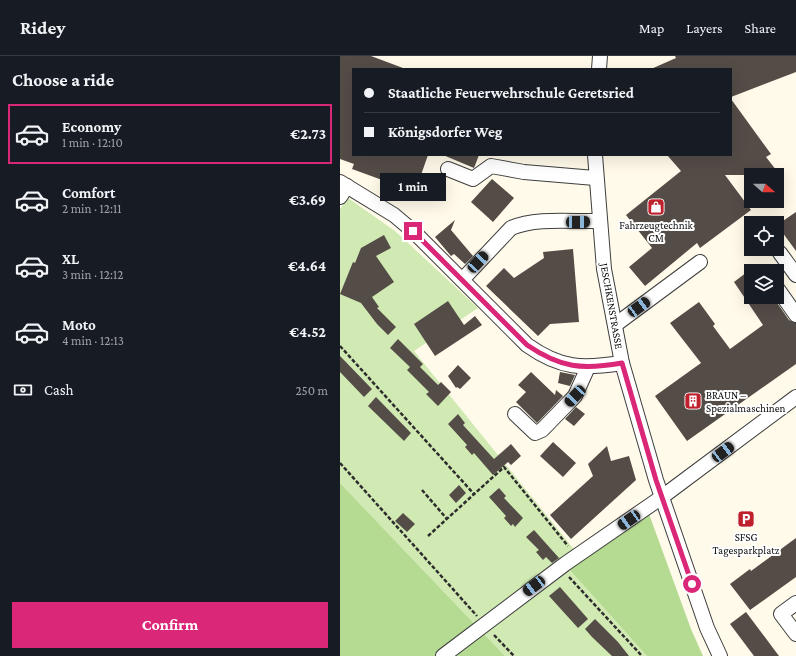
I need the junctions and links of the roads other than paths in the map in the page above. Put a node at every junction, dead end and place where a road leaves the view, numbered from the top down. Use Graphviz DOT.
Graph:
graph roads {
  1 [pos="600,56"];
  2 [pos="599,68"];
  3 [pos="595,156"];
  4 [pos="448,169"];
  5 [pos="595,178"];
  6 [pos="342,188"];
  7 [pos="600,222"];
  8 [pos="782,256"];
  9 [pos="700,262"];
  10 [pos="796,275"];
  11 [pos="462,280"];
  12 [pos="784,298"];
  13 [pos="796,315"];
  14 [pos="614,325"];
  15 [pos="622,363"];
  16 [pos="588,367"];
  17 [pos="796,397"];
  18 [pos="515,414"];
  19 [pos="662,497"];
  20 [pos="796,603"];
  21 [pos="796,634"];
  22 [pos="443,656"];
  23 [pos="720,656"];
  1 -- 2 [label="street"];
  3 -- 5 [label="street, JESCHKENSTRASSE"];
  4 -- 5 [label="street"];
  5 -- 7 [label="street, JESCHKENSTRASSE"];
  6 -- 11 [label="street"];
  7 -- 11 [label="street"];
  7 -- 14 [label="street, JESCHKENSTRASSE"];
  8 -- 10 [label="street"];
  9 -- 14 [label="street"];
  11 -- 16 [label="street"];
  12 -- 13 [label="street"];
  14 -- 15 [label="street, JESCHKENSTRASSE"];
  15 -- 16 [label="street"];
  15 -- 19 [label="street, JESCHKENSTRASSE"];
  16 -- 18 [label="street"];
  17 -- 19 [label="street"];
  19 -- 22 [label="street"];
  19 -- 23 [label="street, JESCHKENSTRASSE"];
  20 -- 21 [label="street"];
}
